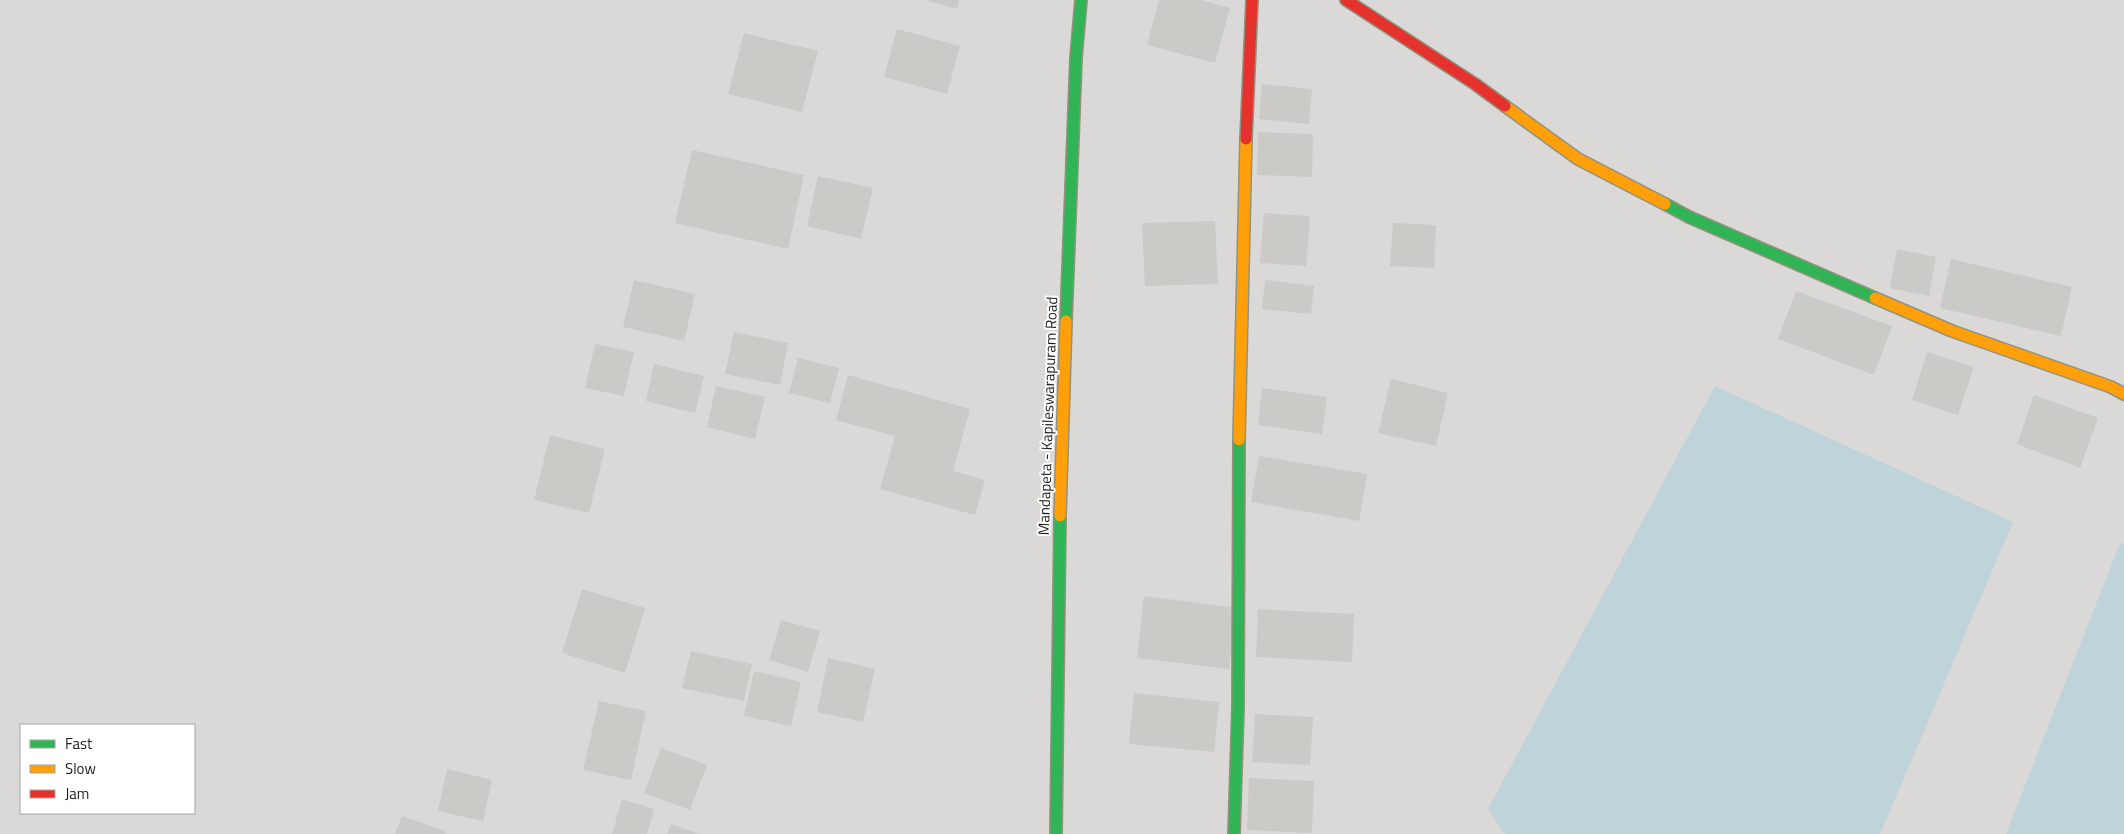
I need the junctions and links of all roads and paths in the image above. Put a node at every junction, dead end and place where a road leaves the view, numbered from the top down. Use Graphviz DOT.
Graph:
graph roads {
  1 [pos="1081,0"];
  2 [pos="1252,0"];
  3 [pos="1346,0"];
  4 [pos="2124,394"];
  5 [pos="1056,834"];
  6 [pos="1234,834"];
  1 -- 5 [label="street, Mandapeta - Kapileswarapuram Road"];
  2 -- 6 [label="street"];
  3 -- 4 [label="street"];
}
